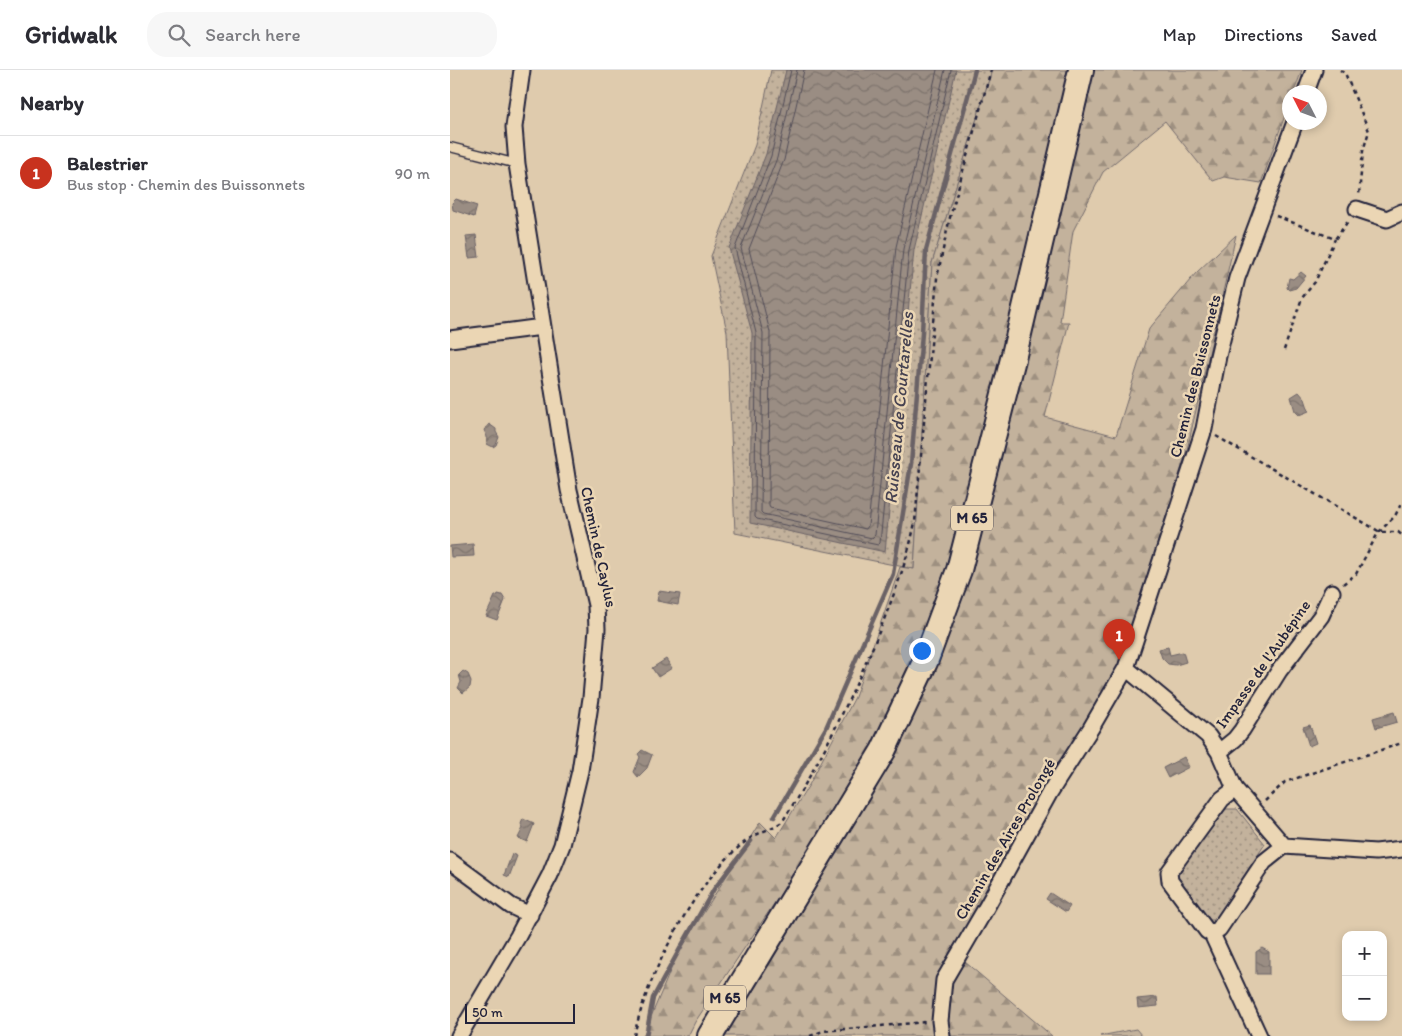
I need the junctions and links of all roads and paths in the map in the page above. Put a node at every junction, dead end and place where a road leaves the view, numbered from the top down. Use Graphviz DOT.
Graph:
graph roads {
  1 [pos="522,70"];
  2 [pos="991,70"];
  3 [pos="1081,70"];
  4 [pos="1314,70"];
  5 [pos="1340,70"];
  6 [pos="1309,85"];
  7 [pos="1292,130"];
  8 [pos="450,147"];
  9 [pos="517,164"];
  10 [pos="1357,209"];
  11 [pos="1262,210"];
  12 [pos="1402,212"];
  13 [pos="1335,239"];
  14 [pos="542,327"];
  15 [pos="450,338"];
  16 [pos="1284,350"];
  17 [pos="1204,429"];
  18 [pos="1402,502"];
  19 [pos="1380,532"];
  20 [pos="1402,535"];
  21 [pos="1332,592"];
  22 [pos="1126,668"];
  23 [pos="1402,743"];
  24 [pos="1219,752"];
  25 [pos="1235,789"];
  26 [pos="1254,811"];
  27 [pos="1284,846"];
  28 [pos="1402,850"];
  29 [pos="450,861"];
  30 [pos="530,915"];
  31 [pos="1212,934"];
  32 [pos="754,960"];
  33 [pos="941,1029"];
  34 [pos="459,1036"];
  35 [pos="634,1036"];
  36 [pos="697,1036"];
  37 [pos="710,1036"];
  38 [pos="810,1036"];
  39 [pos="1259,1036"];
  1 -- 9 [label="street, Chemin de Caylus"];
  2 -- 35 [label="path"];
  3 -- 32 [label="main road, M 65"];
  4 -- 6 [label="street"];
  5 -- 10 [label="path"];
  7 -- 11 [label="street, Chemin des Buissonnets"];
  8 -- 9 [label="lane"];
  9 -- 14 [label="street, Chemin de Caylus"];
  10 -- 12 [label="street"];
  10 -- 13 [label="path"];
  11 -- 13 [label="path"];
  11 -- 17 [label="street, Chemin des Buissonnets"];
  13 -- 16 [label="path"];
  14 -- 15 [label="street"];
  14 -- 30 [label="street, Chemin de Caylus"];
  17 -- 19 [label="path"];
  17 -- 22 [label="street, Chemin des Buissonnets"];
  18 -- 19 [label="path"];
  19 -- 20 [label="path"];
  19 -- 21 [label="path"];
  21 -- 24 [label="street, Impasse de l'Aubépine"];
  22 -- 24 [label="street"];
  22 -- 33 [label="street, Chemin des Aires Prolongé"];
  23 -- 26 [label="path"];
  24 -- 25 [label="street"];
  25 -- 26 [label="street"];
  25 -- 31 [label="street"];
  26 -- 27 [label="street"];
  27 -- 28 [label="street"];
  27 -- 31 [label="street"];
  29 -- 30 [label="street"];
  30 -- 34 [label="street, Chemin de Caylus"];
  31 -- 39 [label="street"];
  32 -- 36 [label="main road, M 65"];
  32 -- 37 [label="main road, M 65"];
  33 -- 38 [label="path"];
}
